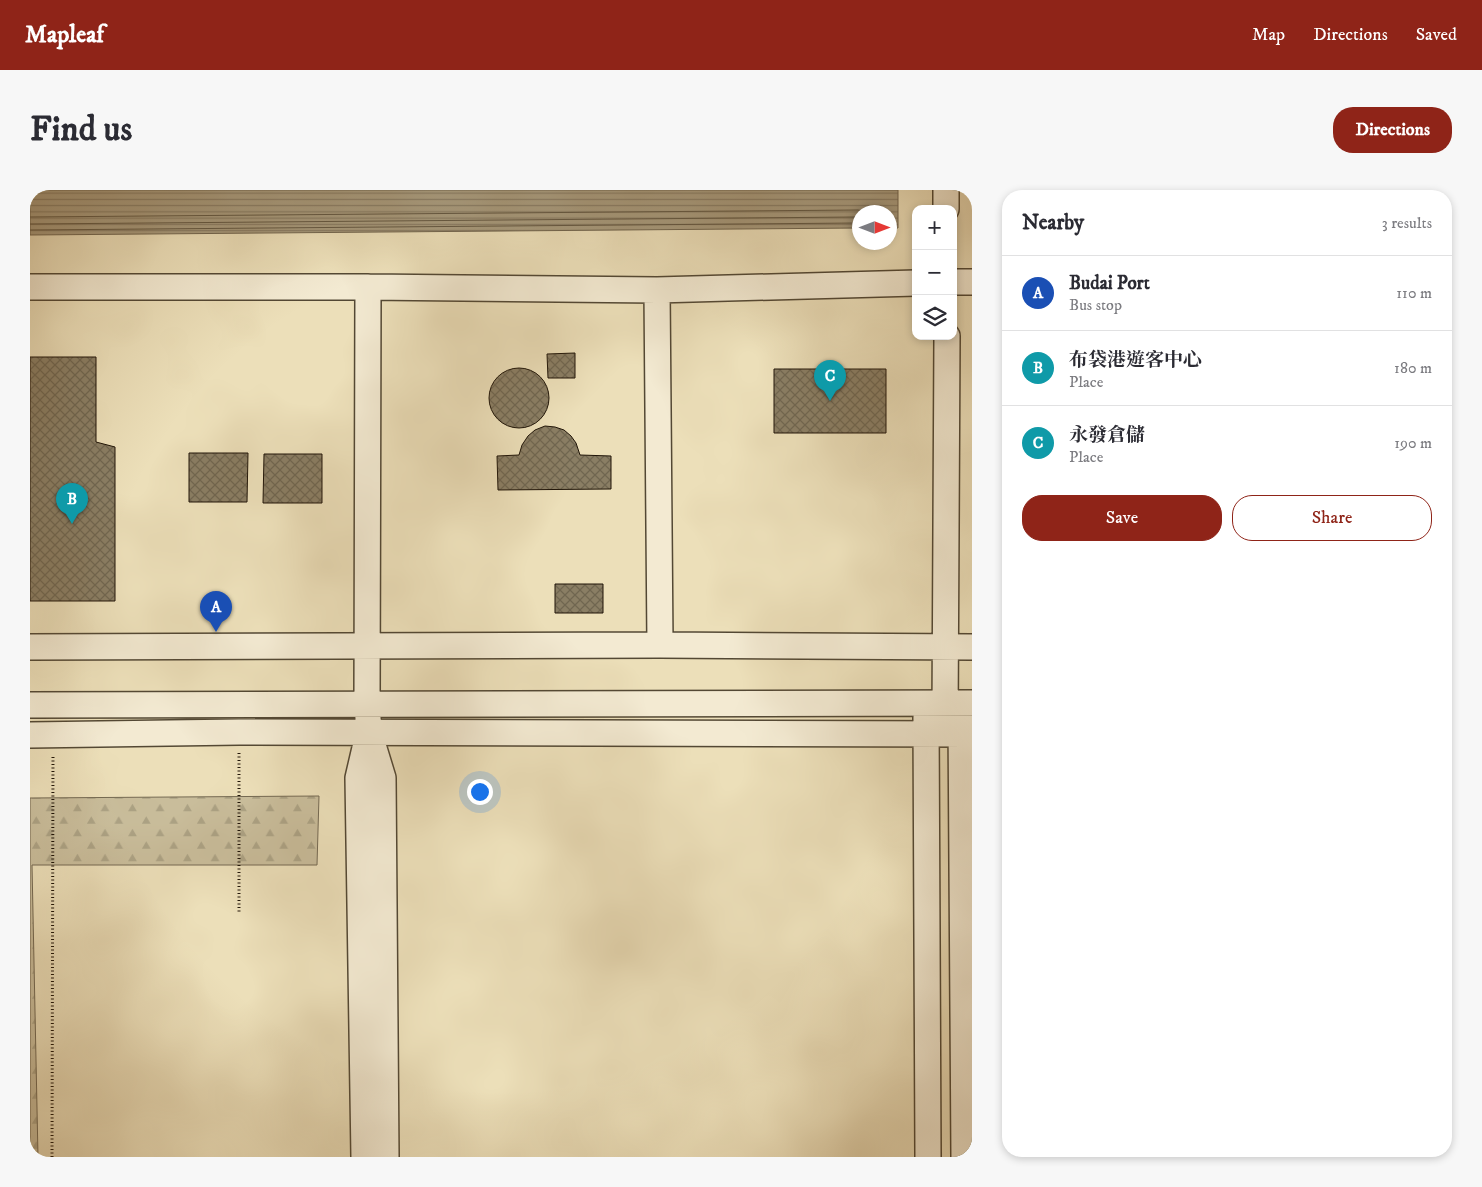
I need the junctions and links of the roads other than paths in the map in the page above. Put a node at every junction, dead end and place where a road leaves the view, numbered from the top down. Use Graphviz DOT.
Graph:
graph roads {
  1 [pos="946,190"];
  2 [pos="946,205"];
  3 [pos="957,282"];
  4 [pos="972,282"];
  5 [pos="912,283"];
  6 [pos="30,288"];
  7 [pos="368,288"];
  8 [pos="657,290"];
  9 [pos="947,340"];
  10 [pos="660,645"];
  11 [pos="30,647"];
  12 [pos="366,647"];
  13 [pos="945,647"];
  14 [pos="972,647"];
  15 [pos="951,703"];
  16 [pos="367,704"];
  17 [pos="30,706"];
  18 [pos="369,732"];
  19 [pos="951,734"];
  20 [pos="42,735"];
  21 [pos="364,1157"];
  22 [pos="386,1157"];
  23 [pos="928,1157"];
  24 [pos="964,1157"];
  1 -- 2 [label="street"];
  3 -- 4 [label="street"];
  5 -- 8 [label="street"];
  6 -- 7 [label="street"];
  7 -- 8 [label="street"];
  7 -- 12 [label="street"];
  8 -- 10 [label="street"];
  9 -- 13 [label="street"];
  10 -- 12 [label="street"];
  10 -- 13 [label="street"];
  11 -- 12 [label="street"];
  12 -- 16 [label="street"];
  13 -- 14 [label="street"];
  13 -- 15 [label="street"];
  15 -- 16 [label="street"];
  15 -- 19 [label="street"];
  15 -- 19 [label="street"];
  16 -- 17 [label="street"];
  16 -- 18 [label="street"];
  18 -- 19 [label="street"];
  18 -- 20 [label="street"];
  18 -- 21 [label="street"];
  18 -- 22 [label="street"];
  19 -- 23 [label="street"];
  19 -- 24 [label="street"];
}
